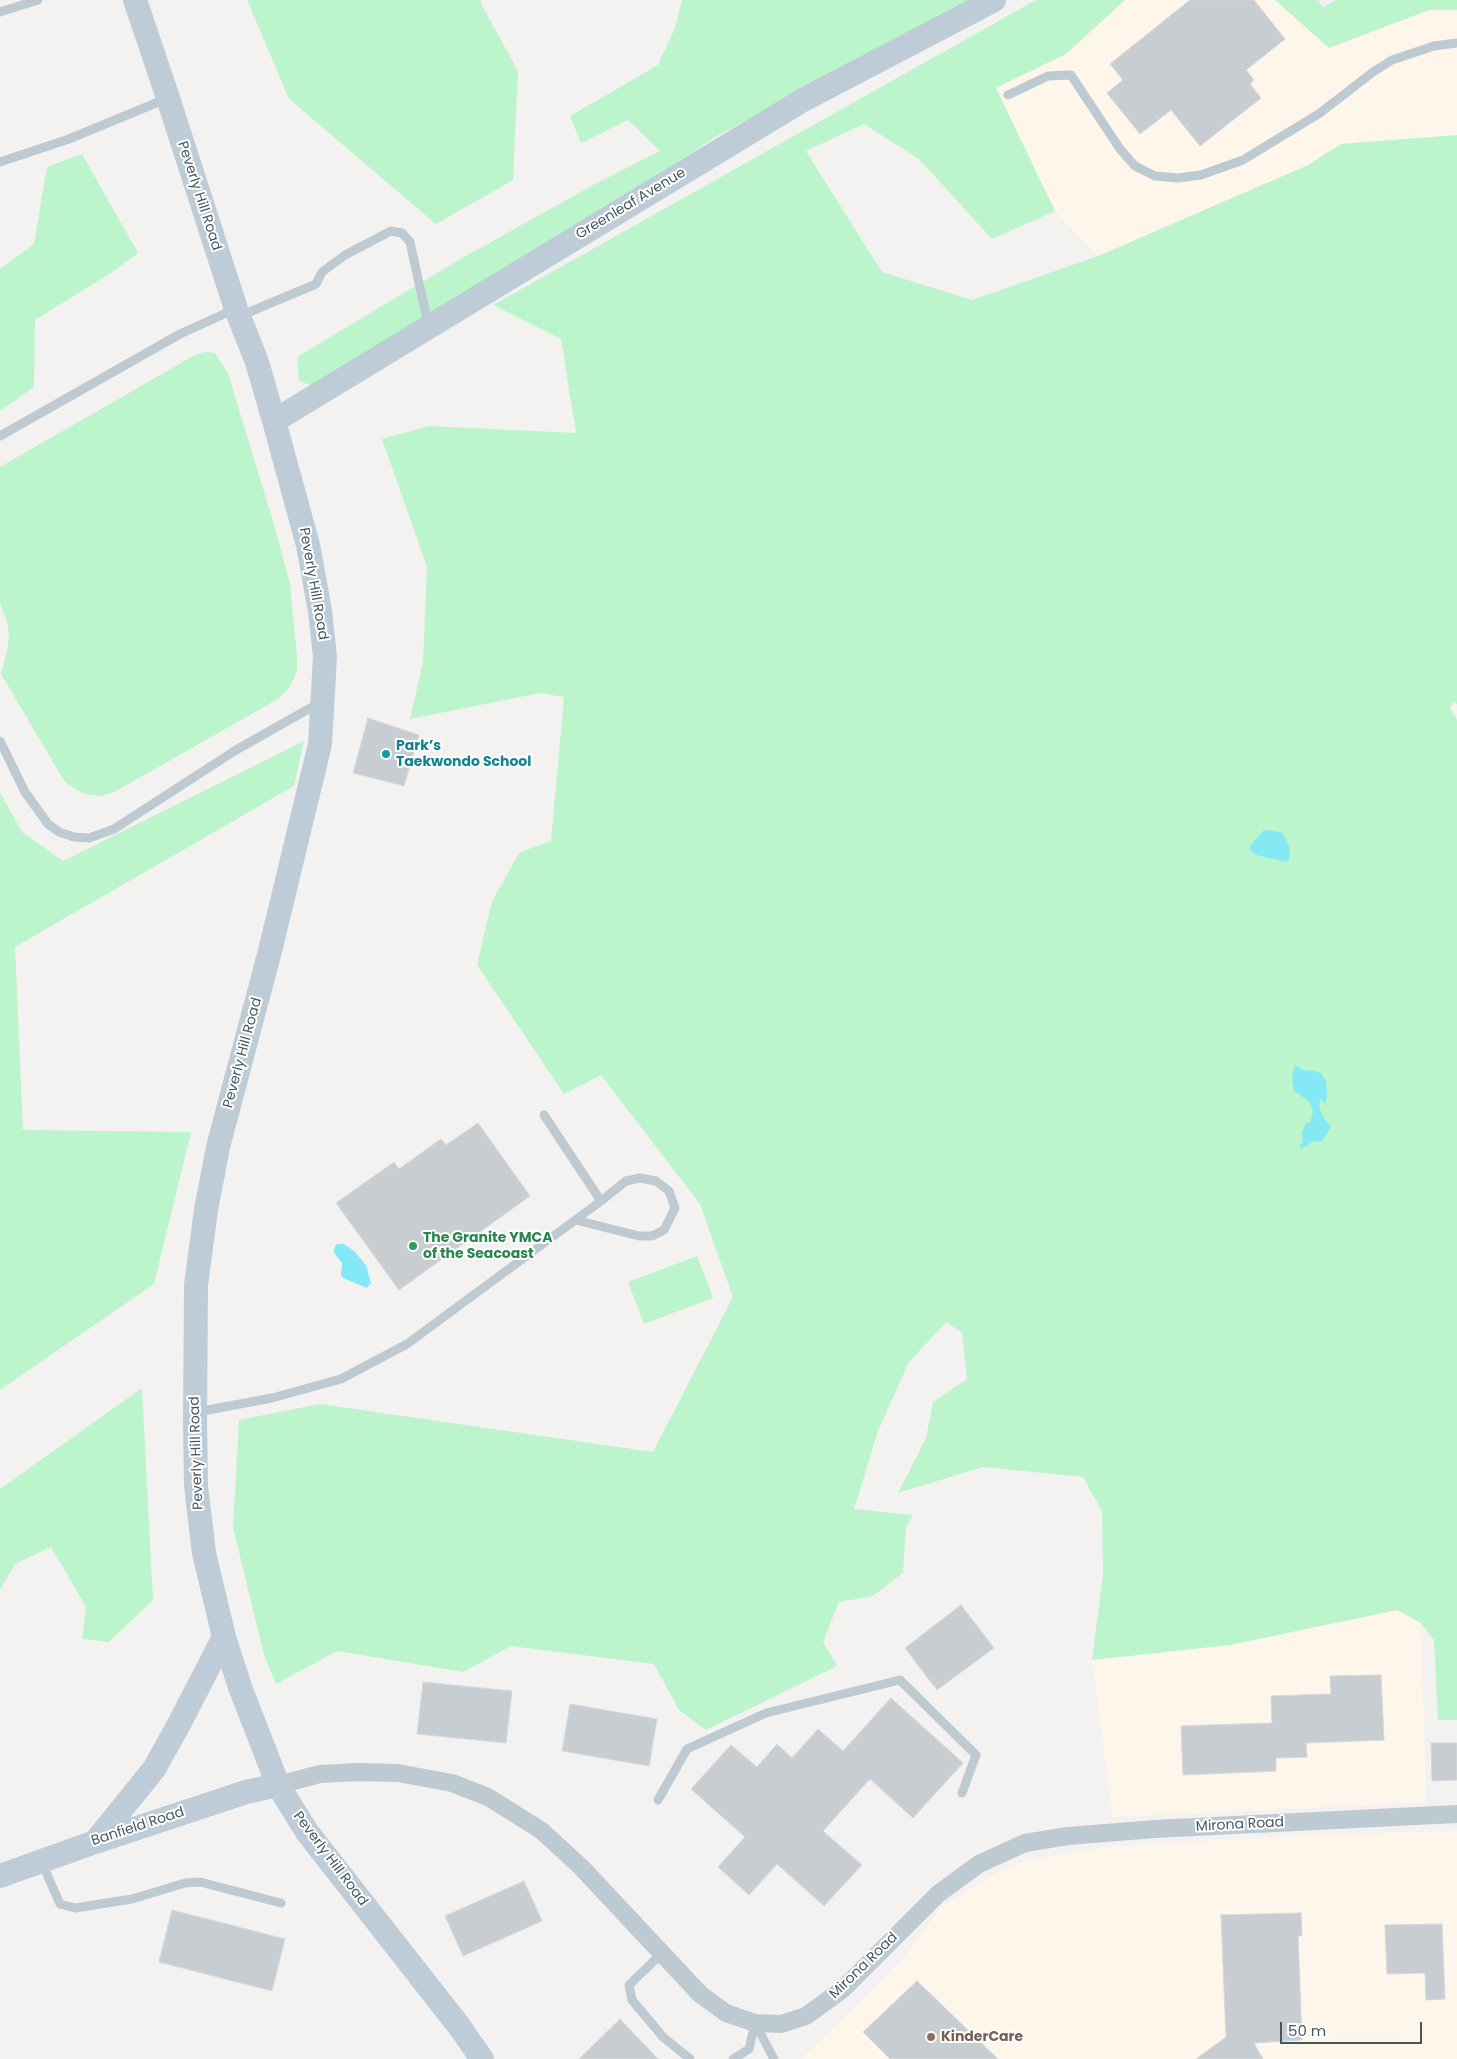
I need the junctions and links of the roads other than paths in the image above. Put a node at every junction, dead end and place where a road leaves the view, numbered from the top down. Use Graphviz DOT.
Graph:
graph roads {
  1 [pos="38,0"];
  2 [pos="134,0"];
  3 [pos="994,0"];
  4 [pos="0,12"];
  5 [pos="1457,43"];
  6 [pos="1008,95"];
  7 [pos="168,98"];
  8 [pos="0,162"];
  9 [pos="237,313"];
  10 [pos="429,327"];
  11 [pos="274,421"];
  12 [pos="0,436"];
  13 [pos="323,700"];
  14 [pos="0,741"];
  15 [pos="544,1115"];
  16 [pos="602,1201"];
  17 [pos="576,1220"];
  18 [pos="195,1412"];
  19 [pos="224,1637"];
  20 [pos="278,1784"];
  21 [pos="962,1793"];
  22 [pos="658,1800"];
  23 [pos="1457,1814"];
  24 [pos="95,1842"];
  25 [pos="41,1860"];
  26 [pos="0,1876"];
  27 [pos="281,1903"];
  28 [pos="660,1954"];
  29 [pos="755,2023"];
  30 [pos="482,2059"];
  31 [pos="690,2059"];
  32 [pos="733,2059"];
  33 [pos="774,2059"];
  1 -- 4 [label="lane"];
  2 -- 7 [label="street, Peverly Hill Road"];
  3 -- 10 [label="street, Greenleaf Avenue"];
  5 -- 6 [label="lane"];
  7 -- 8 [label="lane"];
  7 -- 9 [label="street, Peverly Hill Road"];
  9 -- 10 [label="lane"];
  9 -- 11 [label="street, Peverly Hill Road"];
  9 -- 12 [label="lane"];
  10 -- 11 [label="street, Greenleaf Avenue"];
  11 -- 13 [label="street, Peverly Hill Road"];
  13 -- 14 [label="lane"];
  13 -- 18 [label="street, Peverly Hill Road"];
  15 -- 16 [label="lane"];
  16 -- 17 [label="lane"];
  16 -- 17 [label="lane"];
  17 -- 18 [label="lane"];
  18 -- 19 [label="street, Peverly Hill Road"];
  19 -- 20 [label="street, Peverly Hill Road"];
  19 -- 24 [label="street"];
  20 -- 24 [label="street, Banfield Road"];
  20 -- 28 [label="street, Mirona Road"];
  20 -- 30 [label="street, Peverly Hill Road"];
  21 -- 22 [label="lane"];
  23 -- 29 [label="street, Mirona Road"];
  24 -- 25 [label="street, Banfield Road"];
  25 -- 26 [label="street, Banfield Road"];
  25 -- 27 [label="lane"];
  28 -- 29 [label="street, Mirona Road"];
  28 -- 31 [label="lane"];
  29 -- 32 [label="lane"];
  29 -- 33 [label="lane"];
}
